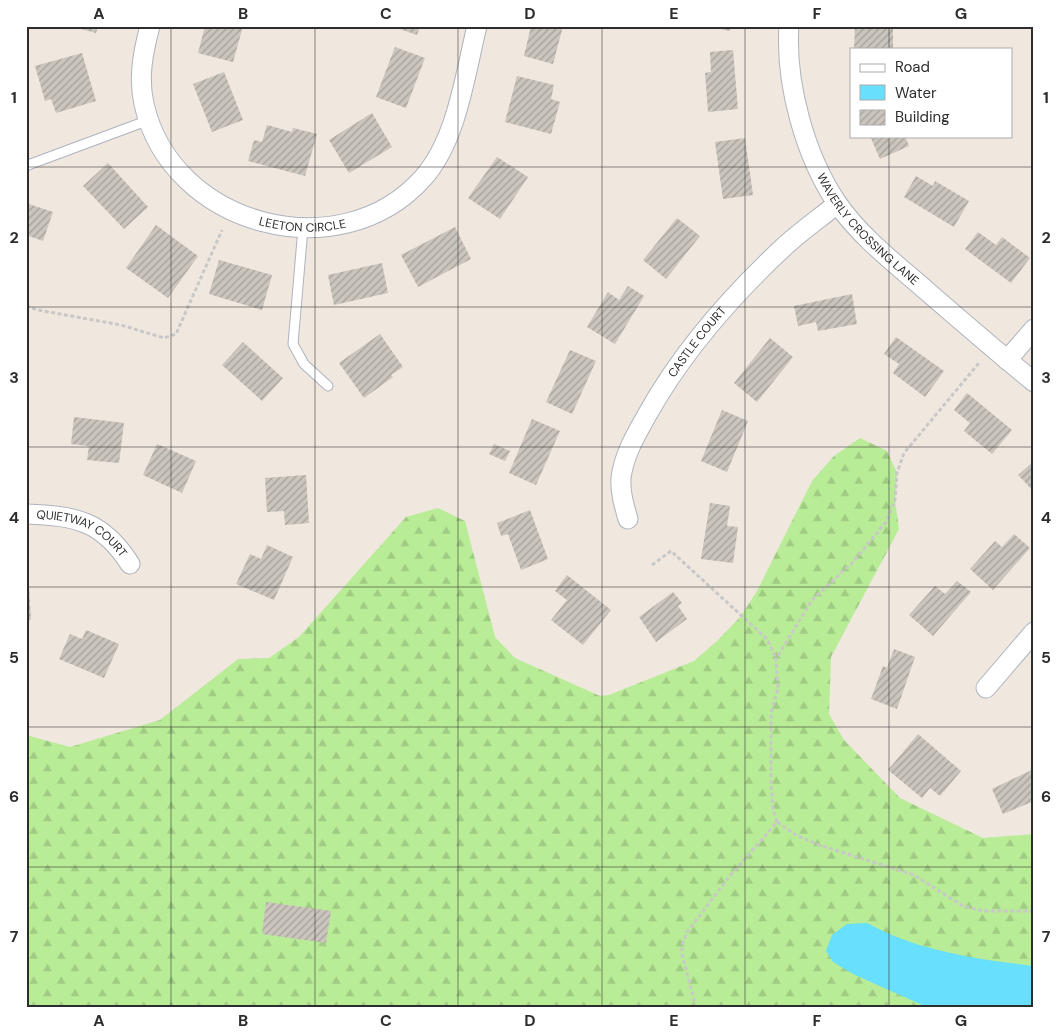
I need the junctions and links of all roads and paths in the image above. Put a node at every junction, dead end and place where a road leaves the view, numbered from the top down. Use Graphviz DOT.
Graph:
graph roads {
  1 [pos="150,26"];
  2 [pos="477,26"];
  3 [pos="789,26"];
  4 [pos="149,120"];
  5 [pos="28,165"];
  6 [pos="837,204"];
  7 [pos="303,228"];
  8 [pos="222,230"];
  9 [pos="26,306"];
  10 [pos="1034,329"];
  11 [pos="1007,360"];
  12 [pos="979,363"];
  13 [pos="1034,382"];
  14 [pos="328,386"];
  15 [pos="26,514"];
  16 [pos="628,519"];
  17 [pos="130,564"];
  18 [pos="652,565"];
  19 [pos="1034,632"];
  20 [pos="776,659"];
  21 [pos="986,688"];
  22 [pos="776,822"];
  23 [pos="1034,911"];
  24 [pos="696,1008"];
  1 -- 4 [label="street, LEETON CIRCLE"];
  2 -- 7 [label="street, LEETON CIRCLE"];
  3 -- 6 [label="street, WAVERLY CROSSING LANE"];
  4 -- 5 [label="lane"];
  4 -- 7 [label="street, LEETON CIRCLE"];
  6 -- 11 [label="street, WAVERLY CROSSING LANE"];
  6 -- 16 [label="street, CASTLE COURT"];
  7 -- 14 [label="lane"];
  8 -- 9 [label="path"];
  10 -- 11 [label="street"];
  11 -- 13 [label="street, WAVERLY CROSSING LANE"];
  12 -- 20 [label="path"];
  15 -- 17 [label="street, QUIETWAY COURT"];
  18 -- 20 [label="path"];
  19 -- 21 [label="street"];
  20 -- 22 [label="path"];
  22 -- 23 [label="path"];
  22 -- 24 [label="path"];
}
